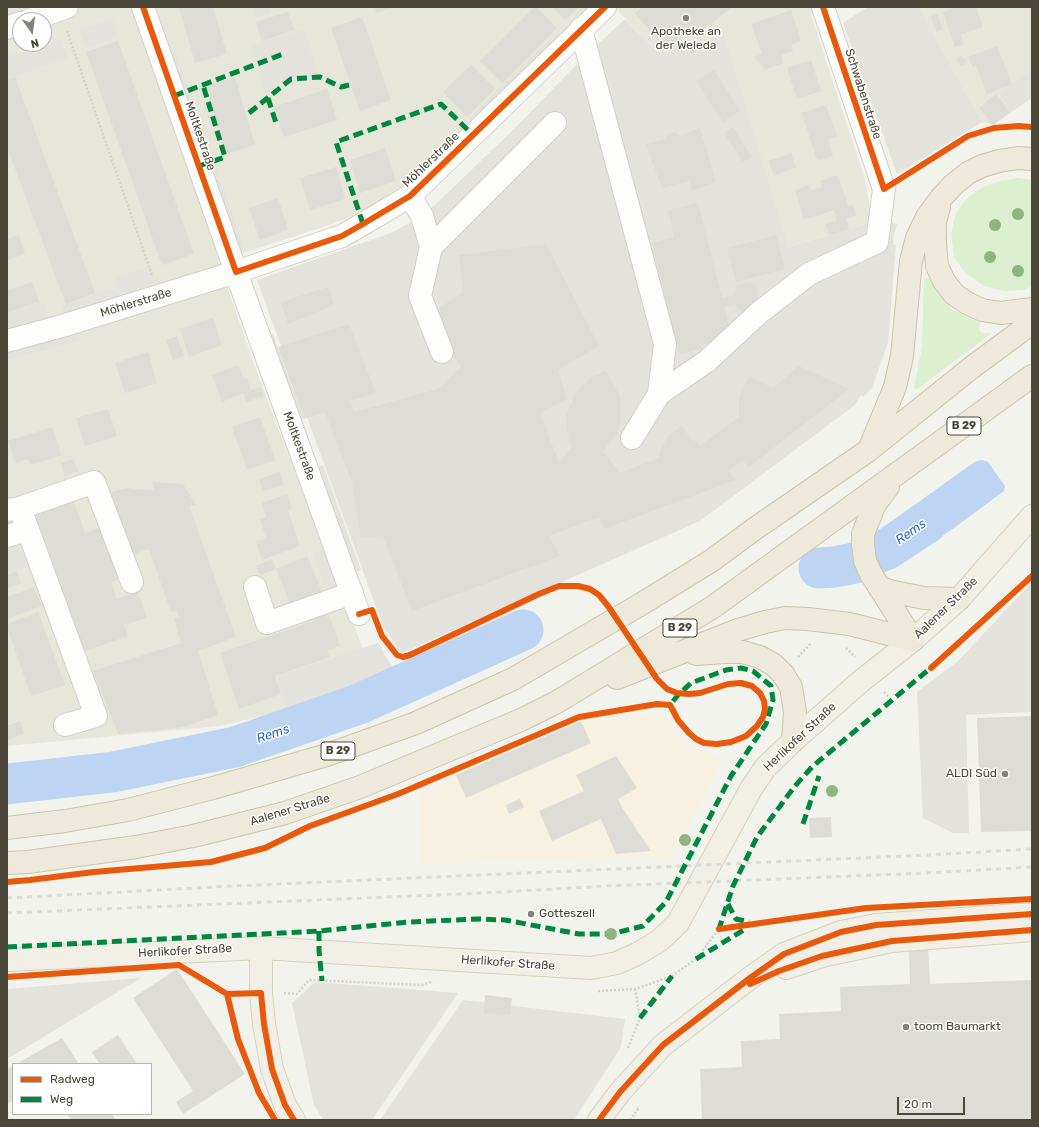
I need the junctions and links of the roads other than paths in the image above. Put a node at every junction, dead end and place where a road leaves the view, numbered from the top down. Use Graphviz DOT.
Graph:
graph roads {
  1 [pos="144,7"];
  2 [pos="604,7"];
  3 [pos="822,7"];
  4 [pos="63,8"];
  5 [pos="52,12"];
  6 [pos="581,30"];
  7 [pos="555,123"];
  8 [pos="1032,160"];
  9 [pos="410,196"];
  10 [pos="941,198"];
  11 [pos="431,247"];
  12 [pos="236,272"];
  13 [pos="1032,309"];
  14 [pos="1032,323"];
  15 [pos="7,341"];
  16 [pos="442,352"];
  17 [pos="1032,376"];
  18 [pos="659,394"];
  19 [pos="632,438"];
  20 [pos="869,450"];
  21 [pos="897,475"];
  22 [pos="14,509"];
  23 [pos="1032,516"];
  24 [pos="28,530"];
  25 [pos="7,536"];
  26 [pos="132,582"];
  27 [pos="255,587"];
  28 [pos="879,587"];
  29 [pos="352,593"];
  30 [pos="959,598"];
  31 [pos="359,614"];
  32 [pos="912,640"];
  33 [pos="672,656"];
  34 [pos="870,675"];
  35 [pos="557,702"];
  36 [pos="65,725"];
  37 [pos="793,741"];
  38 [pos="7,828"];
  39 [pos="7,863"];
  40 [pos="1032,914"];
  41 [pos="1032,930"];
  42 [pos="261,948"];
  43 [pos="7,960"];
  44 [pos="734,991"];
  45 [pos="294,1120"];
  46 [pos="599,1120"];
  1 -- 12 [label="street, Moltkestraße"];
  2 -- 6 [label="street, Möhlerstraße"];
  3 -- 18 [label="street, Schwabenstraße"];
  4 -- 5 [label="street"];
  6 -- 9 [label="street, Möhlerstraße"];
  6 -- 18 [label="street"];
  7 -- 11 [label="street"];
  8 -- 10 [label="highway"];
  9 -- 11 [label="street"];
  9 -- 12 [label="street, Möhlerstraße"];
  10 -- 13 [label="highway"];
  10 -- 20 [label="highway"];
  11 -- 16 [label="street"];
  12 -- 15 [label="street, Möhlerstraße"];
  12 -- 29 [label="street, Moltkestraße"];
  14 -- 20 [label="highway, B 29"];
  17 -- 21 [label="highway, B 29"];
  18 -- 19 [label="street"];
  20 -- 38 [label="highway, B 29"];
  21 -- 28 [label="highway"];
  21 -- 35 [label="highway, B 29"];
  22 -- 24 [label="street"];
  22 -- 26 [label="street"];
  23 -- 30 [label="main road, Aalener Straße"];
  24 -- 25 [label="street"];
  24 -- 36 [label="street"];
  27 -- 29 [label="street"];
  28 -- 30 [label="highway"];
  28 -- 32 [label="highway"];
  29 -- 31 [label="street, Moltkestraße"];
  30 -- 32 [label="main road, Aalener Straße"];
  32 -- 33 [label="highway"];
  32 -- 34 [label="main road, Aalener Straße"];
  33 -- 35 [label="highway"];
  33 -- 37 [label="highway"];
  34 -- 37 [label="main road, Herlikofer Straße"];
  35 -- 39 [label="highway, Aalener Straße / B 29"];
  37 -- 42 [label="main road, Herlikofer Straße"];
  40 -- 44 [label="main road"];
  41 -- 44 [label="main road"];
  42 -- 43 [label="main road, Herlikofer Straße"];
  42 -- 45 [label="main road"];
  44 -- 46 [label="main road"];
}
